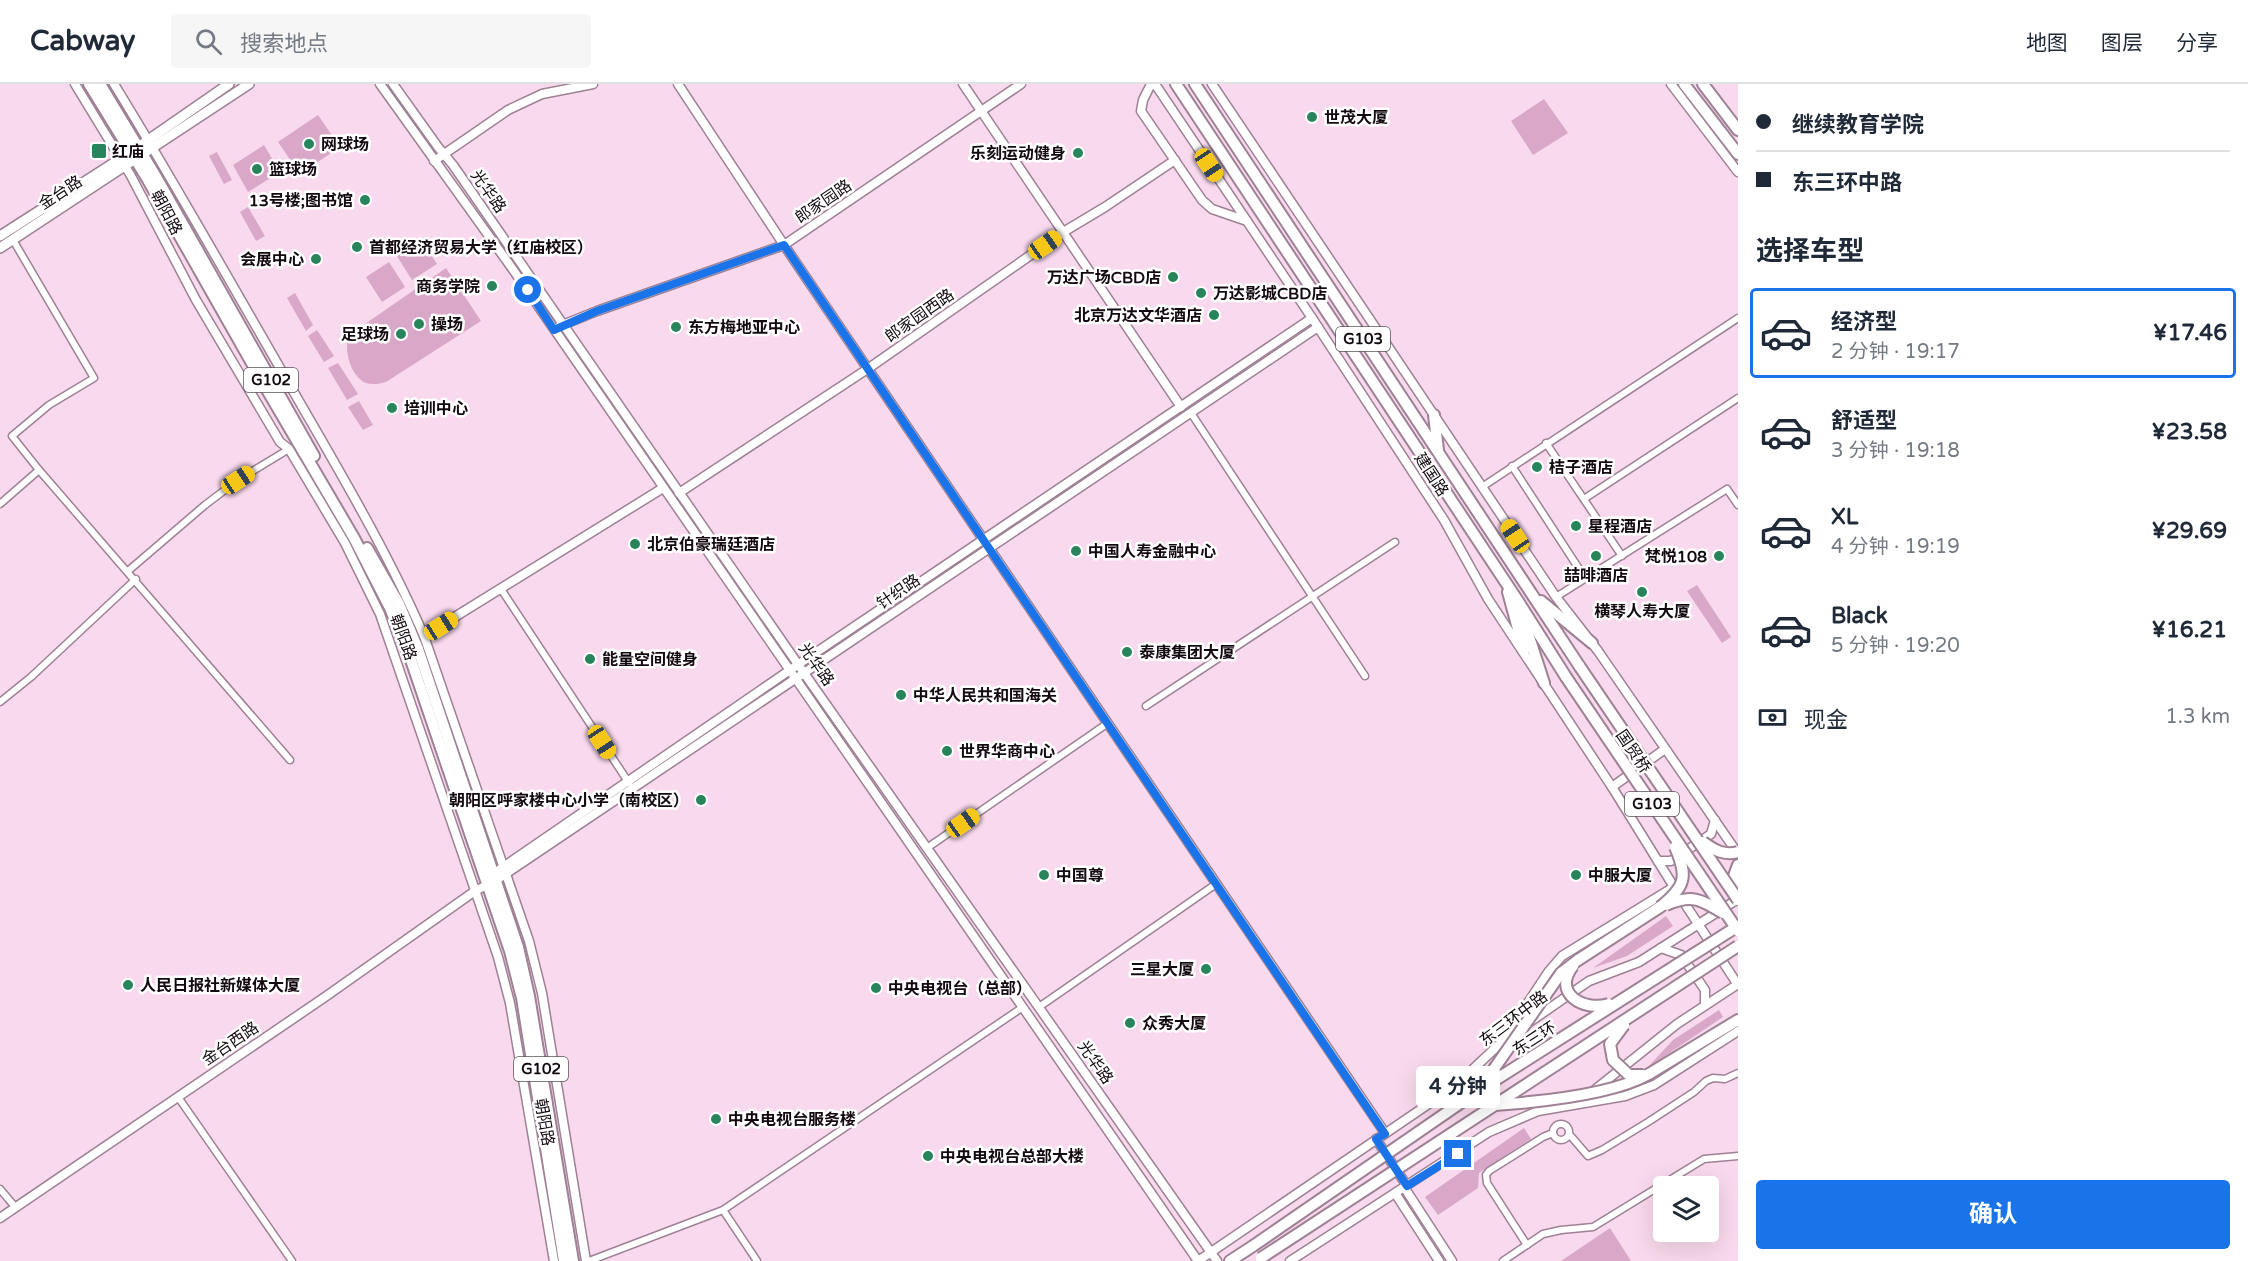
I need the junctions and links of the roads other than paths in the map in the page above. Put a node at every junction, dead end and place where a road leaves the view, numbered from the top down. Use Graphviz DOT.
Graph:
graph roads {
  1 [pos="75,84"];
  2 [pos="89,84"];
  3 [pos="100,84"];
  4 [pos="114,84"];
  5 [pos="229,84"];
  6 [pos="249,84"];
  7 [pos="380,84"];
  8 [pos="393,84"];
  9 [pos="593,84"];
  10 [pos="678,84"];
  11 [pos="963,84"];
  12 [pos="1021,84"];
  13 [pos="1153,84"];
  14 [pos="1176,84"];
  15 [pos="1195,84"];
  16 [pos="1212,84"];
  17 [pos="1671,84"];
  18 [pos="1684,84"];
  19 [pos="1703,84"];
  20 [pos="982,111"];
  21 [pos="1738,130"];
  22 [pos="142,150"];
  23 [pos="444,154"];
  24 [pos="1738,154"];
  25 [pos="1175,160"];
  26 [pos="434,161"];
  27 [pos="123,163"];
  28 [pos="1738,172"];
  29 [pos="1247,221"];
  30 [pos="1065,231"];
  31 [pos="0,236"];
  32 [pos="13,240"];
  33 [pos="784,245"];
  34 [pos="0,248"];
  35 [pos="1312,318"];
  36 [pos="1738,318"];
  37 [pos="563,324"];
  38 [pos="1318,327"];
  39 [pos="554,330"];
  40 [pos="868,368"];
  41 [pos="1738,398"];
  42 [pos="1181,406"];
  43 [pos="1191,413"];
  44 [pos="1434,415"];
  45 [pos="1546,443"];
  46 [pos="289,448"];
  47 [pos="1439,454"];
  48 [pos="1512,466"];
  49 [pos="39,470"];
  50 [pos="1482,487"];
  51 [pos="663,488"];
  52 [pos="680,494"];
  53 [pos="1584,499"];
  54 [pos="0,504"];
  55 [pos="1738,505"];
  56 [pos="984,539"];
  57 [pos="1395,542"];
  58 [pos="990,548"];
  59 [pos="1622,556"];
  60 [pos="128,571"];
  61 [pos="1585,578"];
  62 [pos="136,579"];
  63 [pos="1506,583"];
  64 [pos="501,589"];
  65 [pos="1532,593"];
  66 [pos="1312,597"];
  67 [pos="1556,597"];
  68 [pos="1518,601"];
  69 [pos="399,604"];
  70 [pos="380,614"];
  71 [pos="424,636"];
  72 [pos="1592,643"];
  73 [pos="1524,651"];
  74 [pos="799,664"];
  75 [pos="1580,667"];
  76 [pos="790,670"];
  77 [pos="804,673"];
  78 [pos="1365,676"];
  79 [pos="1566,677"];
  80 [pos="795,678"];
  81 [pos="1544,683"];
  82 [pos="0,702"];
  83 [pos="1146,706"];
  84 [pos="1108,723"];
  85 [pos="1665,749"];
  86 [pos="290,760"];
  87 [pos="630,785"];
  88 [pos="1612,787"];
  89 [pos="1715,820"];
  90 [pos="1666,825"];
  91 [pos="1697,837"];
  92 [pos="1736,847"];
  93 [pos="927,848"];
  94 [pos="1658,861"];
  95 [pos="1738,865"];
  96 [pos="505,870"];
  97 [pos="491,880"];
  98 [pos="1216,884"];
  99 [pos="1674,887"];
  100 [pos="475,891"];
  101 [pos="1738,898"];
  102 [pos="1660,907"];
  103 [pos="1728,916"];
  104 [pos="1698,925"];
  105 [pos="1738,926"];
  106 [pos="1738,931"];
  107 [pos="1738,946"];
  108 [pos="1661,948"];
  109 [pos="1578,960"];
  110 [pos="1738,984"];
  111 [pos="1631,994"];
  112 [pos="1705,1005"];
  113 [pos="1023,1007"];
  114 [pos="1039,1007"];
  115 [pos="1641,1009"];
  116 [pos="1738,1020"];
  117 [pos="1738,1031"];
  118 [pos="1505,1039"];
  119 [pos="1738,1073"];
  120 [pos="1649,1074"];
  121 [pos="1478,1091"];
  122 [pos="178,1097"];
  123 [pos="1578,1104"];
  124 [pos="1494,1106"];
  125 [pos="1553,1133"];
  126 [pos="1385,1134"];
  127 [pos="1569,1134"];
  128 [pos="1376,1139"];
  129 [pos="1738,1156"];
  130 [pos="1406,1186"];
  131 [pos="0,1189"];
  132 [pos="1395,1193"];
  133 [pos="16,1208"];
  134 [pos="723,1210"];
  135 [pos="0,1218"];
  136 [pos="1527,1245"];
  137 [pos="1210,1252"];
  138 [pos="292,1261"];
  139 [pos="553,1261"];
  140 [pos="564,1261"];
  141 [pos="573,1261"];
  142 [pos="588,1261"];
  143 [pos="757,1261"];
  144 [pos="1198,1261"];
  145 [pos="1217,1261"];
  146 [pos="1230,1261"];
  147 [pos="1256,1261"];
  148 [pos="1290,1261"];
  149 [pos="1439,1261"];
  150 [pos="1452,1261"];
  151 [pos="1503,1261"];
  1 -- 27 [label="street, 朝阳路"];
  2 -- 22 [label="highway, 朝阳路 / G102"];
  3 -- 22 [label="highway, 朝阳路 / G102"];
  4 -- 22 [label="street, 朝阳路"];
  5 -- 22 [label="main road"];
  6 -- 22 [label="main road"];
  7 -- 26 [label="street, 光华路"];
  8 -- 23 [label="street, 光华路"];
  9 -- 23 [label="street"];
  10 -- 33 [label="street"];
  11 -- 20 [label="street"];
  12 -- 20 [label="street, 郎家园路"];
  13 -- 25 [label="street"];
  13 -- 29 [label="street, 建国路"];
  14 -- 63 [label="highway, 建国路 / G103"];
  15 -- 47 [label="highway, 建国路 / G103"];
  16 -- 44 [label="street, 建国路"];
  17 -- 28 [label="street"];
  18 -- 24 [label="highway"];
  19 -- 21 [label="highway"];
  20 -- 30 [label="street"];
  20 -- 33 [label="street, 郎家园路"];
  22 -- 27 [label="main road, 金台路"];
  22 -- 69 [label="highway, 朝阳路 / G102"];
  23 -- 26 [label="street"];
  23 -- 37 [label="street, 光华路"];
  25 -- 29 [label="street"];
  25 -- 30 [label="street, 郎家园西路"];
  26 -- 39 [label="street, 光华路"];
  27 -- 31 [label="main road, 金台路"];
  27 -- 32 [label="main road, 金台路"];
  27 -- 46 [label="street, 朝阳路"];
  29 -- 35 [label="street, 建国路"];
  30 -- 40 [label="street, 郎家园西路"];
  30 -- 42 [label="street"];
  32 -- 34 [label="main road, 金台路"];
  32 -- 49 [label="street"];
  33 -- 37 [label="street, 郎家园路"];
  33 -- 40 [label="street"];
  35 -- 38 [label="street, 建国路"];
  35 -- 42 [label="street, 针织路"];
  36 -- 45 [label="street"];
  37 -- 39 [label="street, 郎家园路"];
  37 -- 52 [label="street, 光华路"];
  38 -- 43 [label="street, 针织路"];
  38 -- 73 [label="street, 建国路"];
  39 -- 51 [label="street, 光华路"];
  40 -- 52 [label="street, 郎家园西路"];
  40 -- 56 [label="street"];
  41 -- 53 [label="street"];
  42 -- 56 [label="street, 针织路"];
  43 -- 58 [label="street, 针织路"];
  43 -- 66 [label="street"];
  44 -- 47 [label="highway"];
  44 -- 50 [label="street, 建国路"];
  45 -- 48 [label="street"];
  45 -- 53 [label="street"];
  46 -- 60 [label="street"];
  46 -- 70 [label="street, 朝阳路"];
  47 -- 65 [label="highway, 建国路 / G103"];
  48 -- 50 [label="street"];
  48 -- 61 [label="street"];
  49 -- 54 [label="street"];
  49 -- 60 [label="street"];
  50 -- 67 [label="street, 建国路"];
  51 -- 64 [label="street"];
  51 -- 76 [label="street, 光华路"];
  52 -- 74 [label="street, 光华路"];
  53 -- 59 [label="street"];
  55 -- 59 [label="street"];
  56 -- 58 [label="street"];
  56 -- 74 [label="street, 针织路"];
  57 -- 66 [label="street"];
  58 -- 77 [label="street, 针织路"];
  58 -- 84 [label="street"];
  59 -- 61 [label="street"];
  60 -- 62 [label="street"];
  61 -- 67 [label="street"];
  62 -- 82 [label="street"];
  62 -- 86 [label="street"];
  63 -- 68 [label="highway, 建国路 / G103"];
  63 -- 73 [label="highway"];
  64 -- 71 [label="street"];
  64 -- 87 [label="street"];
  65 -- 72 [label="highway"];
  65 -- 75 [label="highway, 建国路 / G103"];
  66 -- 78 [label="street"];
  66 -- 83 [label="street"];
  67 -- 72 [label="street, 建国路"];
  68 -- 79 [label="highway, 建国路 / G103"];
  68 -- 81 [label="highway"];
  69 -- 70 [label="street"];
  69 -- 71 [label="street, 朝阳路"];
  69 -- 97 [label="highway, 朝阳路 / G102"];
  70 -- 100 [label="street, 朝阳路"];
  71 -- 96 [label="street, 朝阳路"];
  72 -- 85 [label="street, 建国路"];
  73 -- 81 [label="street, 建国路"];
  74 -- 76 [label="street, 针织路"];
  74 -- 77 [label="street, 光华路"];
  75 -- 91 [label="highway, 国贸桥 / G103, bridge"];
  76 -- 80 [label="street, 光华路"];
  76 -- 87 [label="street, 针织路"];
  77 -- 80 [label="street, 针织路"];
  77 -- 93 [label="street, 光华路"];
  79 -- 90 [label="highway, 国贸桥 / G103, bridge"];
  80 -- 87 [label="street, 针织路"];
  80 -- 113 [label="street, 光华路"];
  81 -- 88 [label="street, 建国路"];
  84 -- 93 [label="street"];
  84 -- 98 [label="street"];
  85 -- 88 [label="street"];
  85 -- 89 [label="street, 建国路"];
  87 -- 96 [label="street, 针织路"];
  88 -- 94 [label="street, 建国路"];
  89 -- 92 [label="street, 建国路"];
  89 -- 94 [label="street"];
  90 -- 102 [label="highway, bridge"];
  90 -- 103 [label="highway, 国贸桥 / G103, bridge"];
  91 -- 92 [label="highway, bridge"];
  91 -- 101 [label="highway, 国贸桥 / G103, bridge"];
  93 -- 114 [label="street, 光华路"];
  94 -- 99 [label="street, 建国路"];
  95 -- 101 [label="highway"];
  96 -- 97 [label="street, 针织路"];
  96 -- 142 [label="street, 朝阳路"];
  97 -- 100 [label="street, 金台西路"];
  97 -- 140 [label="highway, 朝阳路 / G102"];
  97 -- 141 [label="highway, 朝阳路 / G102"];
  98 -- 114 [label="street"];
  98 -- 126 [label="street"];
  99 -- 104 [label="street, 建国路"];
  99 -- 118 [label="street"];
  100 -- 122 [label="street, 金台西路"];
  100 -- 139 [label="street, 朝阳路"];
  101 -- 104 [label="street, 东三环中路"];
  102 -- 103 [label="highway, bridge"];
  102 -- 109 [label="highway"];
  103 -- 106 [label="highway, 国贸桥 / G103, bridge"];
  104 -- 108 [label="street, 东三环中路"];
  104 -- 110 [label="street, 建国路"];
  105 -- 111 [label="highway, 东三环, bridge"];
  107 -- 115 [label="highway, 东三环, bridge"];
  108 -- 112 [label="street"];
  108 -- 118 [label="street, 东三环中路"];
  109 -- 111 [label="highway, bridge"];
  109 -- 121 [label="highway, bridge"];
  110 -- 112 [label="street"];
  111 -- 121 [label="highway, 东三环, bridge"];
  112 -- 123 [label="street"];
  113 -- 134 [label="street"];
  113 -- 144 [label="street, 光华路"];
  114 -- 137 [label="street, 光华路"];
  115 -- 120 [label="highway, bridge"];
  115 -- 124 [label="highway, 东三环, bridge"];
  116 -- 120 [label="highway"];
  117 -- 123 [label="street"];
  118 -- 126 [label="street, 东三环中路"];
  119 -- 127 [label="street"];
  120 -- 124 [label="highway, bridge"];
  121 -- 146 [label="highway, 东三环, bridge"];
  122 -- 133 [label="street, 金台西路"];
  122 -- 138 [label="street"];
  123 -- 130 [label="street"];
  124 -- 147 [label="highway, 东三环, bridge"];
  125 -- 127 [label="street"];
  125 -- 127 [label="street"];
  125 -- 136 [label="street"];
  126 -- 128 [label="street, 东三环中路"];
  128 -- 130 [label="street"];
  128 -- 137 [label="street, 东三环中路"];
  129 -- 136 [label="street"];
  130 -- 132 [label="street"];
  130 -- 150 [label="street"];
  131 -- 133 [label="street"];
  132 -- 148 [label="street"];
  132 -- 149 [label="street"];
  133 -- 135 [label="street, 金台西路"];
  134 -- 142 [label="street"];
  134 -- 143 [label="street"];
  136 -- 151 [label="street"];
  137 -- 144 [label="street, 东三环中路"];
  137 -- 145 [label="street, 光华路"];
}
